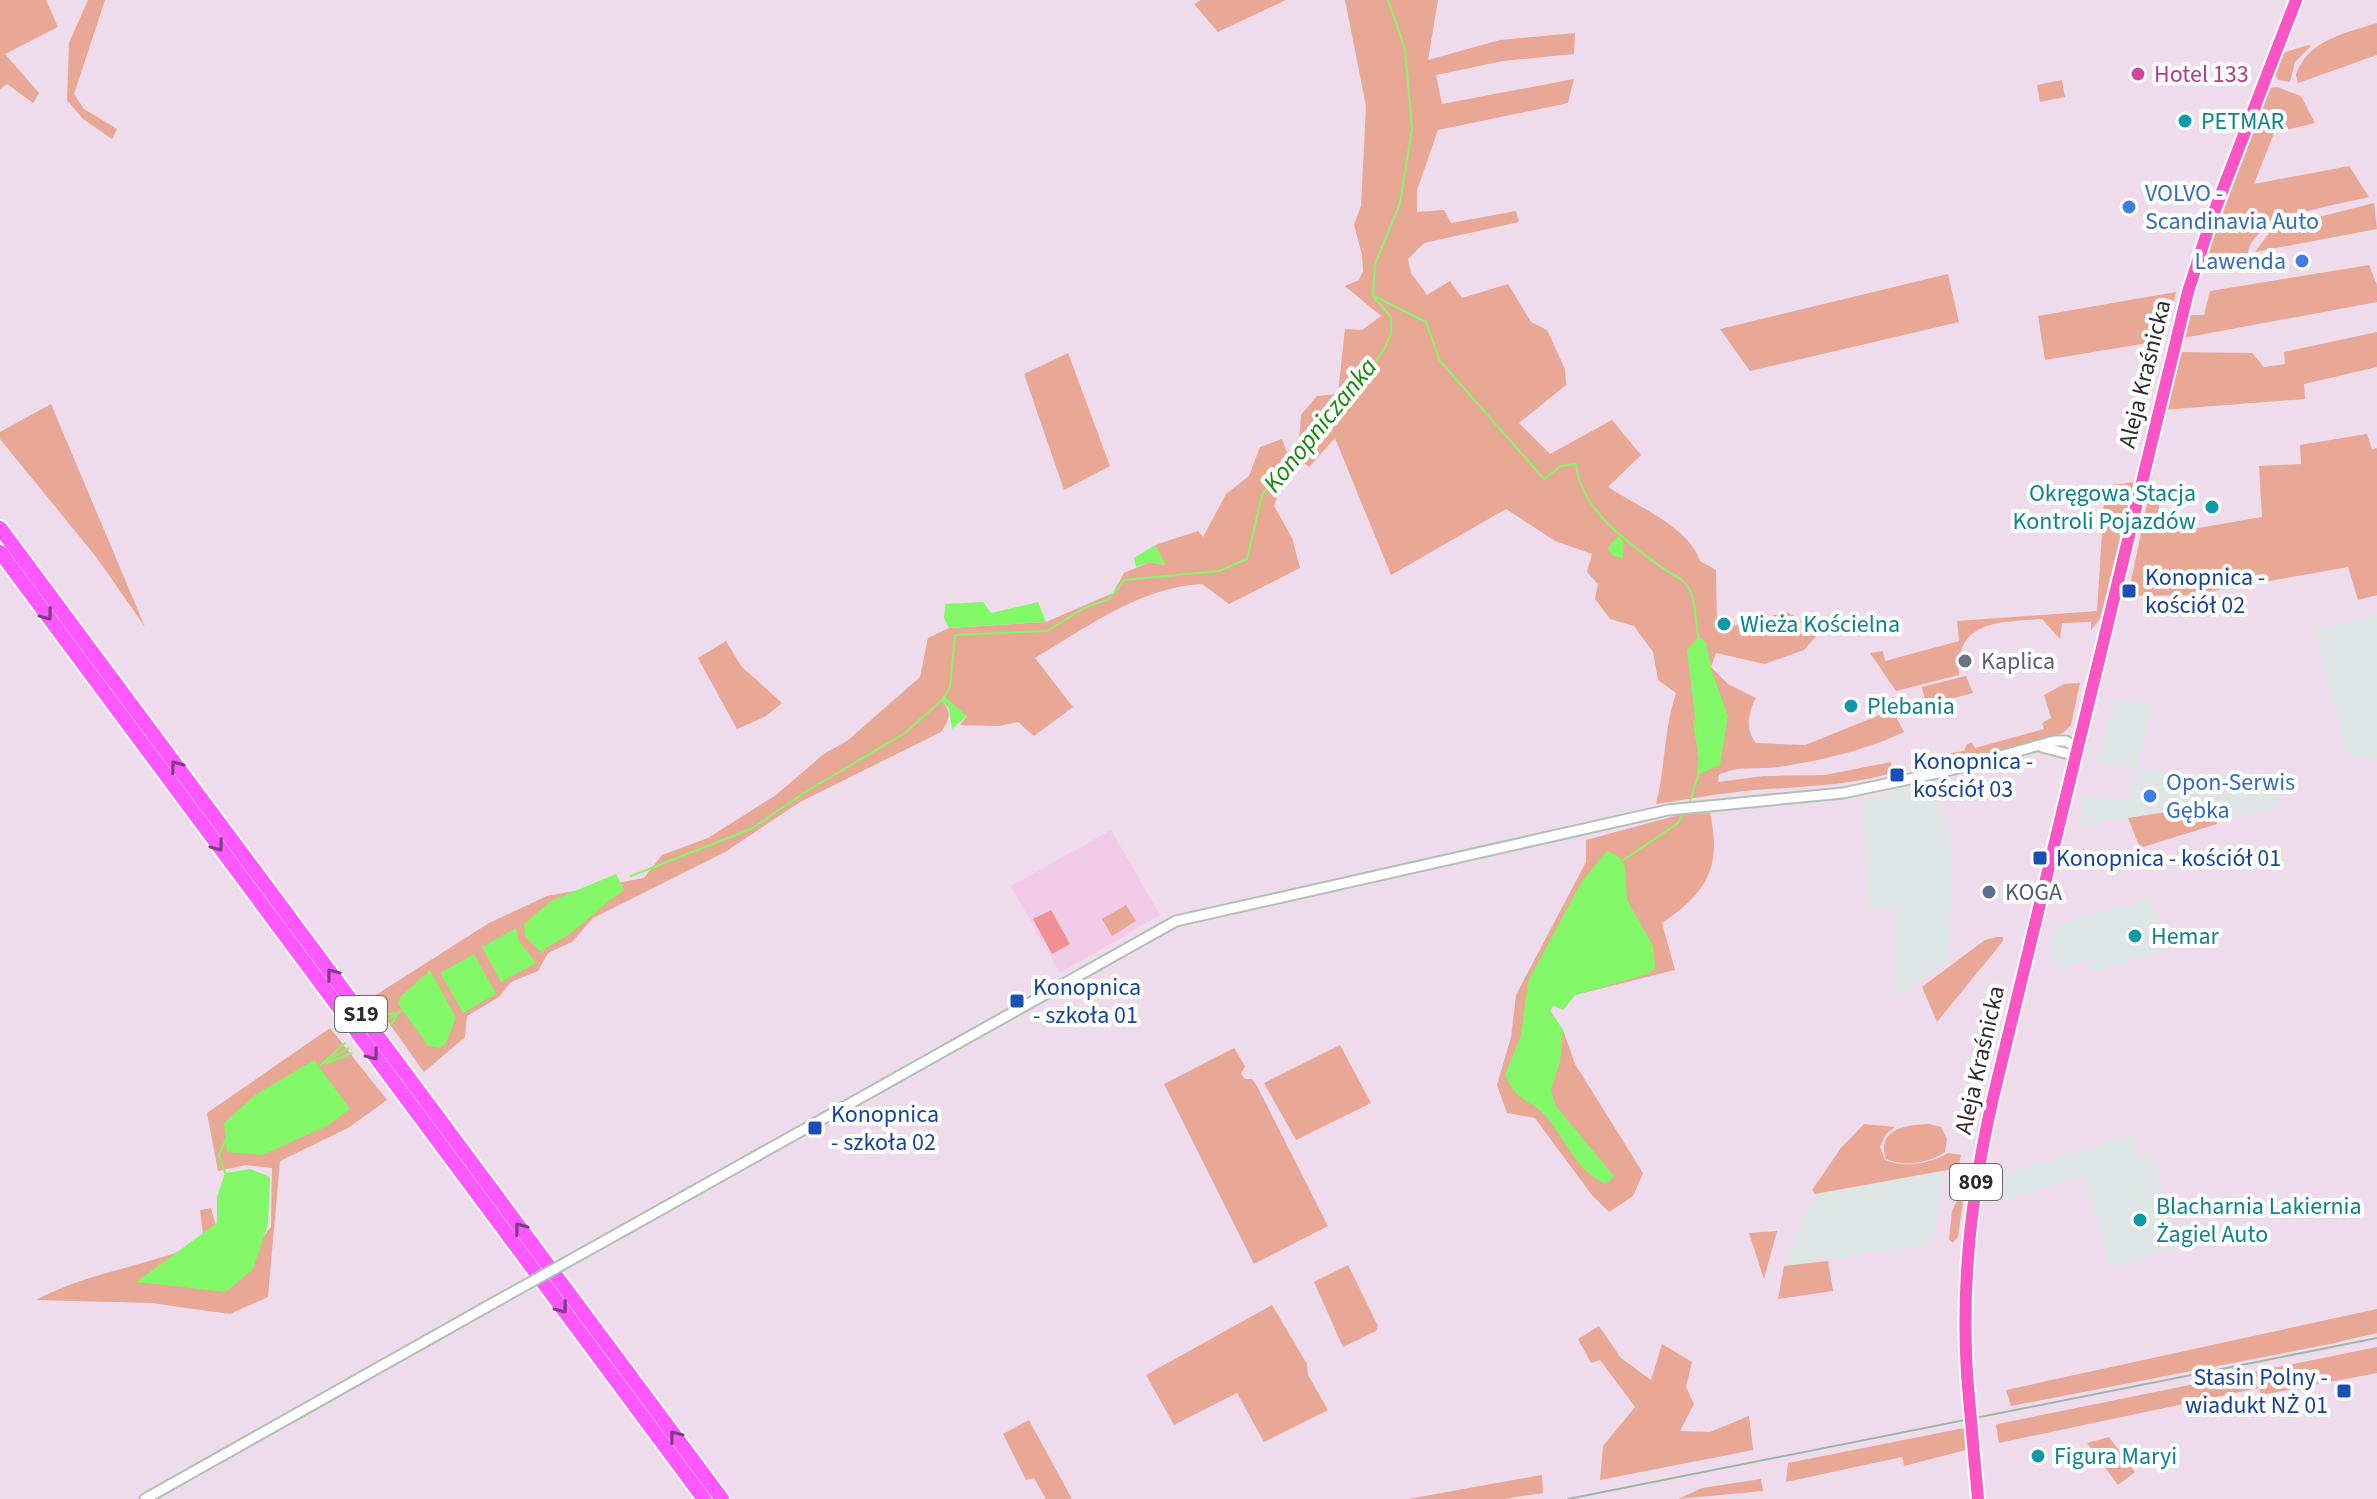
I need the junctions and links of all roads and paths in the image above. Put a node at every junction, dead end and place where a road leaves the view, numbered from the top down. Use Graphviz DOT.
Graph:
graph roads {
  1 [pos="2296,0"];
  2 [pos="0,528"];
  3 [pos="0,552"];
  4 [pos="2078,749"];
  5 [pos="145,1499"];
  6 [pos="704,1499"];
  7 [pos="722,1499"];
  8 [pos="1978,1499"];
  1 -- 4 [label="main road, Aleja Kraśnicka / 809"];
  7 -- 2 [label="highway, S19, one-way"];
  3 -- 6 [label="highway, S19, one-way"];
  4 -- 5 [label="street, bridge"];
  4 -- 8 [label="main road, Aleja Kraśnicka / 809, bridge"];
}
